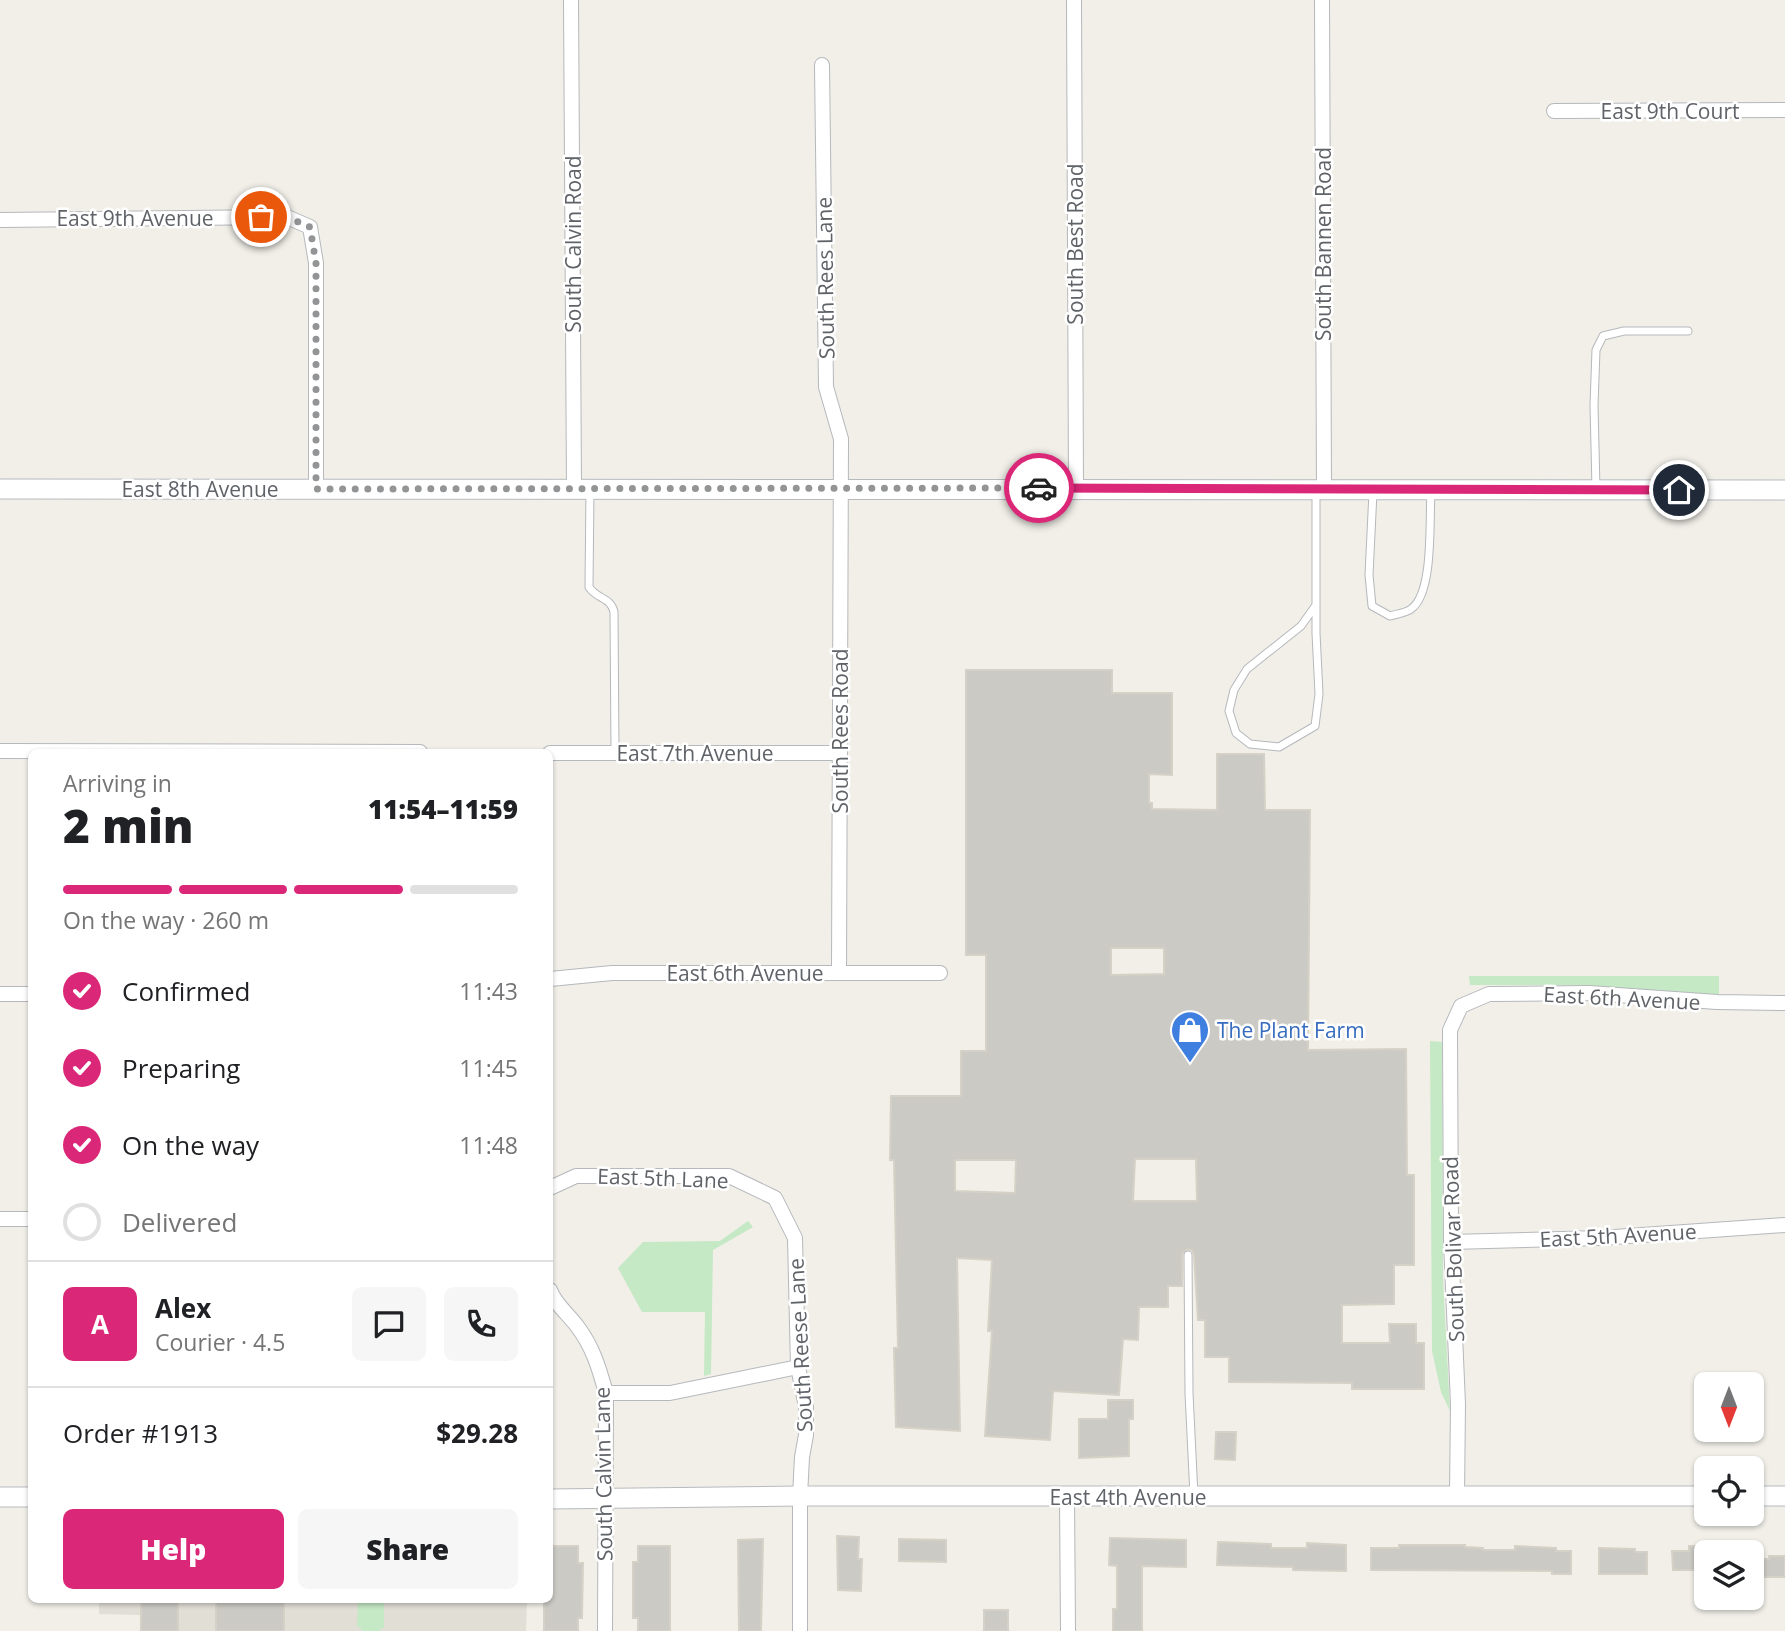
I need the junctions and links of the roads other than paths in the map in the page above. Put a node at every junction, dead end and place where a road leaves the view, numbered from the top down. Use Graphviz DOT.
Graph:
graph roads {
  1 [pos="571,0"];
  2 [pos="1074,0"];
  3 [pos="1322,0"];
  4 [pos="822,65"];
  5 [pos="1785,110"];
  6 [pos="1554,111"];
  7 [pos="0,219"];
  8 [pos="1688,331"];
  9 [pos="582,488"];
  10 [pos="841,488"];
  11 [pos="1076,488"];
  12 [pos="1320,488"];
  13 [pos="1373,488"];
  14 [pos="0,489"];
  15 [pos="316,489"];
  16 [pos="1431,489"];
  17 [pos="1596,489"];
  18 [pos="1785,490"];
  19 [pos="1316,605"];
  20 [pos="0,751"];
  21 [pos="28,751"];
  22 [pos="553,753"];
  23 [pos="615,753"];
  24 [pos="840,753"];
  25 [pos="839,973"];
  26 [pos="940,973"];
  27 [pos="553,979"];
  28 [pos="0,994"];
  29 [pos="28,994"];
  30 [pos="1785,1003"];
  31 [pos="1461,1006"];
  32 [pos="553,1187"];
  33 [pos="775,1198"];
  34 [pos="0,1219"];
  35 [pos="28,1219"];
  36 [pos="1785,1225"];
  37 [pos="1451,1242"];
  38 [pos="1188,1255"];
  39 [pos="553,1299"];
  40 [pos="798,1367"];
  41 [pos="606,1393"];
  42 [pos="1457,1495"];
  43 [pos="800,1496"];
  44 [pos="1694,1496"];
  45 [pos="1764,1496"];
  46 [pos="1785,1496"];
  47 [pos="0,1497"];
  48 [pos="28,1497"];
  49 [pos="1068,1497"];
  50 [pos="1194,1497"];
  51 [pos="553,1499"];
  52 [pos="606,1499"];
  53 [pos="605,1631"];
  54 [pos="800,1631"];
  55 [pos="1068,1631"];
  1 -- 9 [label="street, South Calvin Road"];
  2 -- 11 [label="street, South Best Road"];
  3 -- 12 [label="street, South Bannen Road"];
  4 -- 10 [label="street, South Rees Lane"];
  5 -- 6 [label="street, East 9th Court"];
  7 -- 15 [label="street, East 9th Avenue"];
  8 -- 17 [label="lane"];
  9 -- 10 [label="street, East 8th Avenue"];
  9 -- 15 [label="street, East 8th Avenue"];
  9 -- 23 [label="lane"];
  10 -- 11 [label="street, East 8th Avenue"];
  10 -- 24 [label="street, South Rees Road"];
  11 -- 12 [label="street, East 8th Avenue"];
  12 -- 13 [label="street, East 8th Avenue"];
  12 -- 19 [label="lane"];
  13 -- 16 [label="street, East 8th Avenue"];
  13 -- 16 [label="lane"];
  14 -- 15 [label="street, East 8th Avenue"];
  16 -- 17 [label="street, East 8th Avenue"];
  17 -- 18 [label="street, East 8th Avenue"];
  19 -- 19 [label="lane"];
  20 -- 21 [label="street"];
  22 -- 23 [label="street, East 7th Avenue"];
  23 -- 24 [label="street, East 7th Avenue"];
  24 -- 25 [label="street, South Rees Road"];
  25 -- 26 [label="street, East 6th Avenue"];
  25 -- 27 [label="street, East 6th Avenue"];
  28 -- 29 [label="street"];
  30 -- 31 [label="street, East 6th Avenue"];
  31 -- 37 [label="street, South Bolivar Road"];
  32 -- 33 [label="street, East 5th Lane"];
  33 -- 40 [label="street, South Reese Lane"];
  34 -- 35 [label="street"];
  36 -- 37 [label="street, East 5th Avenue"];
  37 -- 42 [label="street, South Bolivar Road"];
  38 -- 50 [label="lane"];
  39 -- 41 [label="street, South Calvin Lane"];
  40 -- 41 [label="street"];
  40 -- 43 [label="street, South Reese Lane"];
  41 -- 52 [label="street, South Calvin Lane"];
  42 -- 44 [label="street, East 4th Avenue"];
  42 -- 50 [label="street, East 4th Avenue"];
  43 -- 49 [label="street, East 4th Avenue"];
  43 -- 52 [label="street, East 4th Avenue"];
  43 -- 54 [label="street, South Reese Lane"];
  45 -- 46 [label="street"];
  47 -- 48 [label="street"];
  49 -- 50 [label="street, East 4th Avenue"];
  49 -- 55 [label="street"];
  51 -- 52 [label="street, East 4th Avenue"];
  52 -- 53 [label="street, South Calvin Lane"];
}
